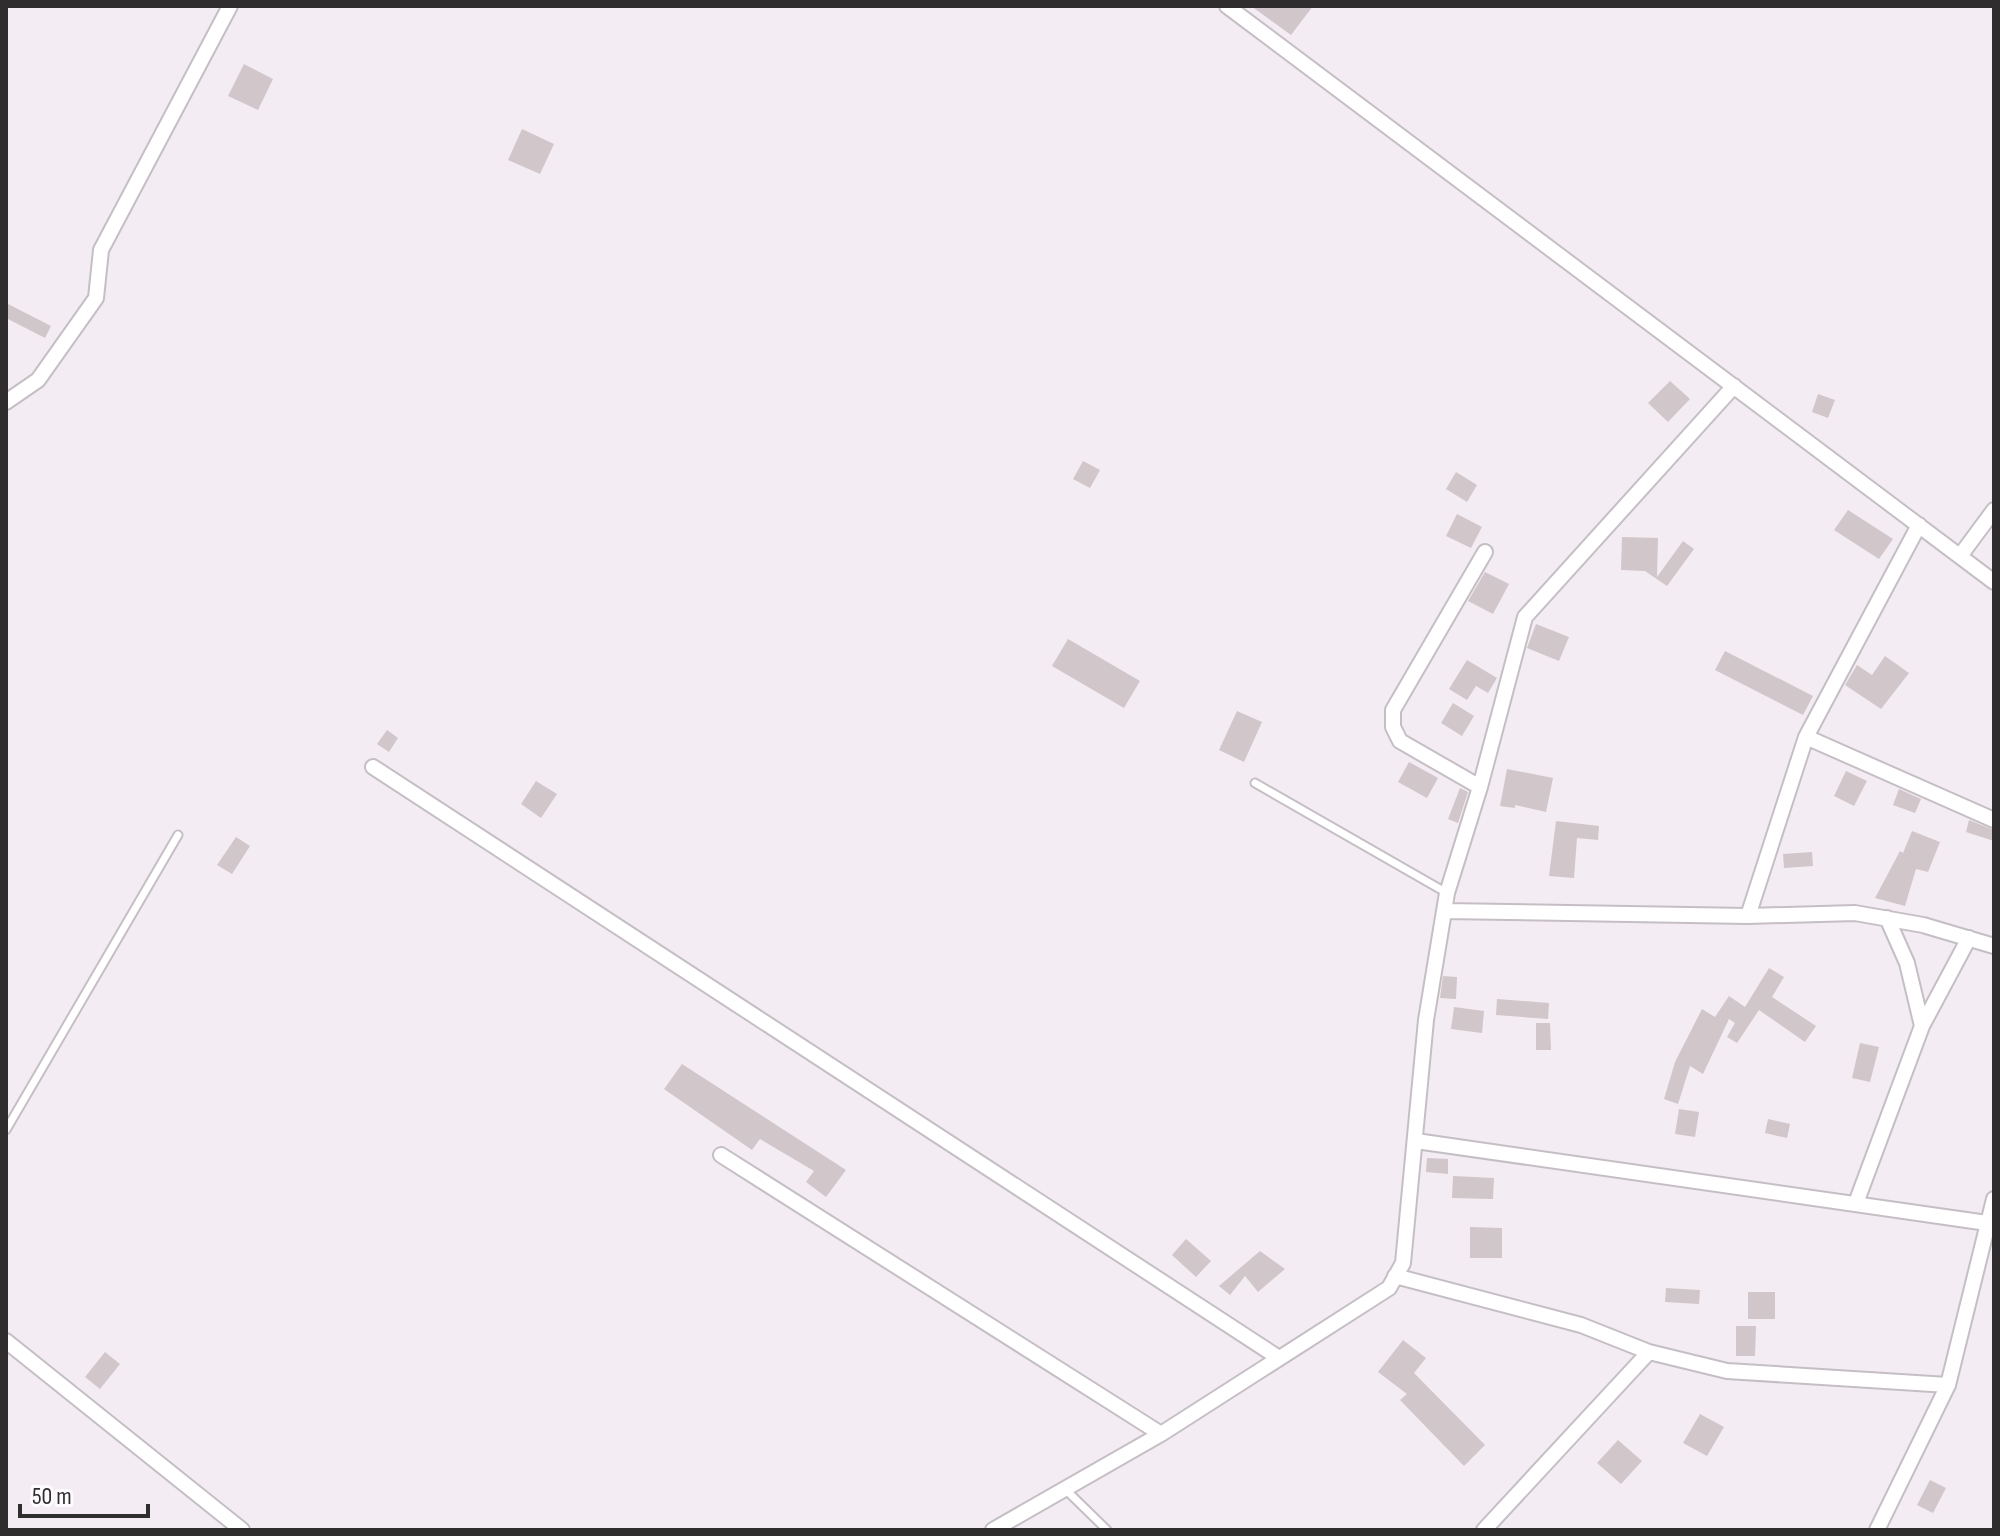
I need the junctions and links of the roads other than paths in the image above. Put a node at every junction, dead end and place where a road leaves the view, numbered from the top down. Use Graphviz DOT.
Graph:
graph roads {
  1 [pos="230,6"];
  2 [pos="1227,6"];
  3 [pos="1245,11"];
  4 [pos="1734,386"];
  5 [pos="6,402"];
  6 [pos="1994,510"];
  7 [pos="1919,525"];
  8 [pos="1485,552"];
  9 [pos="1960,556"];
  10 [pos="1994,582"];
  11 [pos="1806,737"];
  12 [pos="373,767"];
  13 [pos="1255,783"];
  14 [pos="1480,787"];
  15 [pos="1994,820"];
  16 [pos="178,835"];
  17 [pos="1447,893"];
  18 [pos="1444,911"];
  19 [pos="1748,916"];
  20 [pos="1887,918"];
  21 [pos="1969,938"];
  22 [pos="1994,946"];
  23 [pos="1922,1026"];
  24 [pos="6,1130"];
  25 [pos="1416,1141"];
  26 [pos="721,1155"];
  27 [pos="1994,1199"];
  28 [pos="1856,1203"];
  29 [pos="1990,1223"];
  30 [pos="1395,1276"];
  31 [pos="6,1341"];
  32 [pos="1649,1352"];
  33 [pos="1279,1358"];
  34 [pos="1948,1385"];
  35 [pos="1161,1434"];
  36 [pos="1066,1490"];
  37 [pos="242,1530"];
  38 [pos="993,1530"];
  39 [pos="1107,1530"];
  40 [pos="1484,1530"];
  41 [pos="1877,1530"];
  1 -- 5 [label="street"];
  2 -- 3 [label="street"];
  3 -- 4 [label="street"];
  4 -- 7 [label="street"];
  4 -- 14 [label="street"];
  6 -- 9 [label="street"];
  7 -- 9 [label="street"];
  7 -- 11 [label="street"];
  8 -- 14 [label="street"];
  9 -- 10 [label="street"];
  11 -- 15 [label="street"];
  11 -- 19 [label="street"];
  12 -- 33 [label="street"];
  13 -- 17 [label="lane"];
  14 -- 17 [label="street"];
  16 -- 24 [label="lane"];
  17 -- 18 [label="street"];
  18 -- 19 [label="street"];
  18 -- 25 [label="street"];
  19 -- 20 [label="street"];
  20 -- 21 [label="street"];
  20 -- 23 [label="street"];
  21 -- 22 [label="street"];
  21 -- 23 [label="street"];
  23 -- 28 [label="street"];
  25 -- 28 [label="street"];
  25 -- 30 [label="street"];
  26 -- 35 [label="street"];
  27 -- 29 [label="street"];
  28 -- 29 [label="street"];
  29 -- 34 [label="street"];
  30 -- 32 [label="street"];
  30 -- 33 [label="street"];
  31 -- 37 [label="street"];
  32 -- 34 [label="street"];
  32 -- 40 [label="street"];
  33 -- 35 [label="street"];
  34 -- 41 [label="street"];
  35 -- 36 [label="street"];
  36 -- 38 [label="street"];
  36 -- 39 [label="lane"];
}
